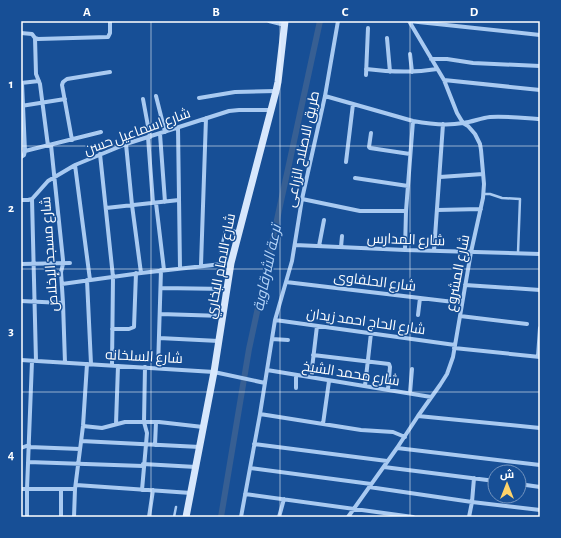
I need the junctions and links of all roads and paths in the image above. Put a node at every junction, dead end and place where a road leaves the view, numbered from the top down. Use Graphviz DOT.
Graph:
graph roads {
  1 [pos="110,21"];
  2 [pos="269,21"];
  3 [pos="338,21"];
  4 [pos="409,21"];
  5 [pos="285,23"];
  6 [pos="368,28"];
  7 [pos="21,33"];
  8 [pos="540,35"];
  9 [pos="35,38"];
  10 [pos="387,38"];
  11 [pos="410,54"];
  12 [pos="431,59"];
  13 [pos="540,66"];
  14 [pos="437,69"];
  15 [pos="366,70"];
  16 [pos="110,72"];
  17 [pos="390,72"];
  18 [pos="412,72"];
  19 [pos="366,75"];
  20 [pos="444,80"];
  21 [pos="39,81"];
  22 [pos="22,83"];
  23 [pos="540,90"];
  24 [pos="276,91"];
  25 [pos="156,96"];
  26 [pos="325,96"];
  27 [pos="199,98"];
  28 [pos="65,99"];
  29 [pos="143,99"];
  30 [pos="42,102"];
  31 [pos="353,104"];
  32 [pos="22,106"];
  33 [pos="271,110"];
  34 [pos="206,118"];
  35 [pos="540,119"];
  36 [pos="413,121"];
  37 [pos="463,123"];
  38 [pos="443,124"];
  39 [pos="178,128"];
  40 [pos="101,132"];
  41 [pos="165,132"];
  42 [pos="22,133"];
  43 [pos="371,133"];
  44 [pos="160,134"];
  45 [pos="149,137"];
  46 [pos="72,140"];
  47 [pos="126,144"];
  48 [pos="49,145"];
  49 [pos="24,151"];
  50 [pos="100,154"];
  51 [pos="410,154"];
  52 [pos="22,157"];
  53 [pos="346,162"];
  54 [pos="75,165"];
  55 [pos="483,174"];
  56 [pos="55,177"];
  57 [pos="440,177"];
  58 [pos="355,178"];
  59 [pos="408,186"];
  60 [pos="484,194"];
  61 [pos="32,199"];
  62 [pos="302,199"];
  63 [pos="21,200"];
  64 [pos="179,200"];
  65 [pos="165,202"];
  66 [pos="155,203"];
  67 [pos="132,205"];
  68 [pos="106,208"];
  69 [pos="437,210"];
  70 [pos="481,210"];
  71 [pos="406,211"];
  72 [pos="324,220"];
  73 [pos="239,232"];
  74 [pos="342,236"];
  75 [pos="295,245"];
  76 [pos="319,246"];
  77 [pos="341,247"];
  78 [pos="405,250"];
  79 [pos="434,251"];
  80 [pos="220,252"];
  81 [pos="471,252"];
  82 [pos="518,253"];
  83 [pos="540,254"];
  84 [pos="70,263"];
  85 [pos="231,263"];
  86 [pos="21,264"];
  87 [pos="34,264"];
  88 [pos="63,264"];
  89 [pos="201,265"];
  90 [pos="180,268"];
  91 [pos="163,270"];
  92 [pos="141,272"];
  93 [pos="136,273"];
  94 [pos="113,277"];
  95 [pos="88,280"];
  96 [pos="286,282"];
  97 [pos="62,284"];
  98 [pos="465,285"];
  99 [pos="161,288"];
  100 [pos="227,289"];
  101 [pos="540,290"];
  102 [pos="420,298"];
  103 [pos="21,301"];
  104 [pos="34,302"];
  105 [pos="64,303"];
  106 [pos="462,303"];
  107 [pos="160,314"];
  108 [pos="418,314"];
  109 [pos="223,316"];
  110 [pos="460,316"];
  111 [pos="275,320"];
  112 [pos="527,324"];
  113 [pos="316,326"];
  114 [pos="540,328"];
  115 [pos="112,329"];
  116 [pos="371,333"];
  117 [pos="159,338"];
  118 [pos="272,339"];
  119 [pos="219,340"];
  120 [pos="288,340"];
  121 [pos="454,346"];
  122 [pos="313,355"];
  123 [pos="539,357"];
  124 [pos="21,360"];
  125 [pos="34,361"];
  126 [pos="368,362"];
  127 [pos="65,363"];
  128 [pos="89,364"];
  129 [pos="112,365"];
  130 [pos="118,366"];
  131 [pos="145,367"];
  132 [pos="158,368"];
  133 [pos="412,369"];
  134 [pos="267,370"];
  135 [pos="214,372"];
  136 [pos="296,375"];
  137 [pos="311,377"];
  138 [pos="329,381"];
  139 [pos="265,383"];
  140 [pos="365,386"];
  141 [pos="296,388"];
  142 [pos="388,390"];
  143 [pos="410,393"];
  144 [pos="431,397"];
  145 [pos="260,414"];
  146 [pos="418,416"];
  147 [pos="144,422"];
  148 [pos="156,422"];
  149 [pos="116,424"];
  150 [pos="323,424"];
  151 [pos="83,426"];
  152 [pos="204,428"];
  153 [pos="540,428"];
  154 [pos="405,437"];
  155 [pos="81,441"];
  156 [pos="146,444"];
  157 [pos="155,444"];
  158 [pos="254,444"];
  159 [pos="29,446"];
  160 [pos="200,447"];
  161 [pos="21,448"];
  162 [pos="397,448"];
  163 [pos="80,450"];
  164 [pos="387,461"];
  165 [pos="28,462"];
  166 [pos="79,464"];
  167 [pos="143,465"];
  168 [pos="540,465"];
  169 [pos="196,466"];
  170 [pos="384,466"];
  171 [pos="250,468"];
  172 [pos="474,478"];
  173 [pos="487,480"];
  174 [pos="370,485"];
  175 [pos="527,485"];
  176 [pos="76,487"];
  177 [pos="540,487"];
  178 [pos="21,489"];
  179 [pos="27,489"];
  180 [pos="61,489"];
  181 [pos="142,490"];
  182 [pos="153,490"];
  183 [pos="191,493"];
  184 [pos="246,494"];
  185 [pos="284,499"];
  186 [pos="472,502"];
  187 [pos="176,507"];
  188 [pos="353,509"];
  189 [pos="540,510"];
  190 [pos="26,517"];
  191 [pos="61,517"];
  192 [pos="74,517"];
  193 [pos="149,517"];
  194 [pos="174,517"];
  195 [pos="186,517"];
  196 [pos="241,517"];
  197 [pos="279,517"];
  198 [pos="348,517"];
  199 [pos="413,517"];
  200 [pos="469,517"];
  1 -- 9 [label="street"];
  2 -- 5 [label="street"];
  3 -- 26 [label="street, طريق الاصلاح الزراعى"];
  4 -- 8 [label="street"];
  4 -- 12 [label="street, شارع المشروع"];
  5 -- 24 [label="street, شارع الامام البخاري"];
  6 -- 15 [label="street"];
  7 -- 9 [label="street"];
  9 -- 21 [label="street, شارع مسجد الإخلاص"];
  10 -- 17 [label="street"];
  11 -- 18 [label="street"];
  12 -- 13 [label="street"];
  12 -- 14 [label="street, شارع المشروع"];
  14 -- 18 [label="street"];
  14 -- 20 [label="street, شارع المشروع"];
  15 -- 17 [label="street"];
  15 -- 19 [label="street"];
  16 -- 28 [label="street"];
  17 -- 18 [label="street"];
  20 -- 23 [label="street"];
  20 -- 37 [label="street, شارع المشروع"];
  21 -- 22 [label="street"];
  21 -- 30 [label="street, شارع مسجد الإخلاص"];
  22 -- 32 [label="street"];
  24 -- 27 [label="street"];
  24 -- 33 [label="street, شارع الامام البخاري"];
  25 -- 41 [label="street"];
  26 -- 31 [label="street"];
  26 -- 62 [label="street, طريق الاصلاح الزراعى"];
  28 -- 30 [label="street"];
  28 -- 46 [label="street"];
  29 -- 45 [label="street"];
  30 -- 32 [label="street"];
  30 -- 48 [label="street, شارع مسجد الإخلاص"];
  31 -- 36 [label="street"];
  31 -- 53 [label="street"];
  32 -- 42 [label="street"];
  33 -- 34 [label="street, شارع اسماعيل حسن"];
  33 -- 73 [label="street, شارع الامام البخاري"];
  34 -- 39 [label="street, شارع اسماعيل حسن"];
  34 -- 89 [label="street"];
  35 -- 37 [label="street"];
  36 -- 38 [label="street"];
  36 -- 51 [label="street"];
  37 -- 38 [label="street"];
  37 -- 55 [label="street, شارع المشروع"];
  38 -- 57 [label="street"];
  39 -- 41 [label="street, شارع اسماعيل حسن"];
  39 -- 64 [label="street"];
  40 -- 46 [label="street"];
  41 -- 44 [label="street, شارع اسماعيل حسن"];
  42 -- 49 [label="street"];
  43 -- 51 [label="street"];
  44 -- 45 [label="street, شارع اسماعيل حسن"];
  44 -- 65 [label="street"];
  45 -- 47 [label="street, شارع اسماعيل حسن"];
  45 -- 66 [label="street"];
  46 -- 48 [label="street"];
  47 -- 50 [label="street, شارع اسماعيل حسن"];
  47 -- 67 [label="street"];
  48 -- 49 [label="street"];
  48 -- 56 [label="street, شارع مسجد الإخلاص"];
  49 -- 52 [label="street"];
  50 -- 54 [label="street, شارع اسماعيل حسن"];
  50 -- 68 [label="street"];
  51 -- 59 [label="street"];
  54 -- 56 [label="street, شارع اسماعيل حسن"];
  54 -- 95 [label="street"];
  55 -- 57 [label="street"];
  55 -- 60 [label="street, شارع المشروع"];
  56 -- 61 [label="street, شارع اسماعيل حسن"];
  56 -- 88 [label="street, شارع مسجد الإخلاص"];
  57 -- 69 [label="street"];
  58 -- 59 [label="street"];
  59 -- 71 [label="street"];
  60 -- 70 [label="street, شارع المشروع"];
  60 -- 82 [label="lane"];
  61 -- 63 [label="street"];
  61 -- 87 [label="street"];
  62 -- 71 [label="street"];
  62 -- 75 [label="street, طريق الاصلاح الزراعى"];
  64 -- 65 [label="street"];
  64 -- 90 [label="street"];
  65 -- 66 [label="street"];
  66 -- 67 [label="street"];
  66 -- 91 [label="street"];
  67 -- 68 [label="street"];
  67 -- 92 [label="street"];
  68 -- 94 [label="street"];
  69 -- 70 [label="street"];
  69 -- 79 [label="street"];
  70 -- 81 [label="street, شارع المشروع"];
  71 -- 78 [label="street"];
  72 -- 76 [label="street"];
  73 -- 80 [label="lane"];
  73 -- 85 [label="street, شارع الامام البخاري"];
  74 -- 77 [label="street"];
  75 -- 76 [label="street, شارع المدارس"];
  75 -- 96 [label="street, طريق الاصلاح الزراعى"];
  76 -- 77 [label="street, شارع المدارس"];
  77 -- 78 [label="street, شارع المدارس"];
  78 -- 79 [label="street, شارع المدارس"];
  79 -- 81 [label="street, شارع المدارس"];
  81 -- 82 [label="street, شارع المدارس"];
  81 -- 98 [label="street, شارع المشروع"];
  82 -- 83 [label="street, شارع المدارس"];
  84 -- 88 [label="street"];
  85 -- 89 [label="street"];
  85 -- 100 [label="street, شارع الامام البخاري"];
  86 -- 87 [label="street"];
  87 -- 88 [label="street"];
  87 -- 104 [label="street"];
  88 -- 97 [label="street, شارع مسجد الإخلاص"];
  89 -- 90 [label="street"];
  90 -- 91 [label="street"];
  91 -- 92 [label="street"];
  91 -- 99 [label="street"];
  92 -- 93 [label="street"];
  93 -- 94 [label="street"];
  93 -- 115 [label="street"];
  94 -- 95 [label="street"];
  94 -- 115 [label="street"];
  95 -- 97 [label="street"];
  95 -- 128 [label="street"];
  96 -- 102 [label="street, شارع الحلفاوى"];
  96 -- 111 [label="street, طريق الاصلاح الزراعى"];
  97 -- 105 [label="street, شارع مسجد الإخلاص"];
  98 -- 101 [label="street"];
  98 -- 106 [label="street, شارع المشروع"];
  99 -- 100 [label="street"];
  99 -- 107 [label="street"];
  100 -- 109 [label="street, شارع الامام البخاري"];
  102 -- 106 [label="street, شارع الحلفاوى"];
  102 -- 108 [label="street"];
  103 -- 104 [label="street"];
  104 -- 105 [label="street"];
  104 -- 125 [label="street"];
  105 -- 127 [label="street, شارع مسجد الإخلاص"];
  106 -- 110 [label="street, شارع المشروع"];
  107 -- 109 [label="street"];
  107 -- 117 [label="street"];
  109 -- 119 [label="street, شارع الامام البخاري"];
  110 -- 112 [label="street"];
  110 -- 121 [label="street, شارع المشروع"];
  111 -- 113 [label="street, شارع الحاج احمد زيدان"];
  111 -- 118 [label="street, طريق الاصلاح الزراعى"];
  113 -- 116 [label="street, شارع الحاج احمد زيدان"];
  113 -- 122 [label="street"];
  114 -- 123 [label="street"];
  115 -- 129 [label="street"];
  116 -- 121 [label="street, شارع الحاج احمد زيدان"];
  116 -- 126 [label="street"];
  117 -- 119 [label="street"];
  117 -- 132 [label="street"];
  118 -- 120 [label="street"];
  118 -- 134 [label="street, طريق الاصلاح الزراعى"];
  119 -- 135 [label="street, شارع الامام البخاري"];
  121 -- 123 [label="street, شارع الحاج احمد زيدان"];
  121 -- 144 [label="street, شارع المشروع"];
  122 -- 126 [label="street"];
  122 -- 137 [label="street"];
  124 -- 125 [label="street, شارع السلخانه"];
  125 -- 127 [label="street, شارع السلخانه"];
  125 -- 159 [label="street"];
  126 -- 140 [label="street"];
  126 -- 142 [label="street"];
  127 -- 128 [label="street, شارع السلخانه"];
  128 -- 129 [label="street, شارع السلخانه"];
  128 -- 151 [label="street"];
  129 -- 130 [label="street, شارع السلخانه"];
  130 -- 131 [label="street, شارع السلخانه"];
  130 -- 149 [label="street"];
  131 -- 132 [label="street, شارع السلخانه"];
  131 -- 147 [label="street"];
  132 -- 135 [label="street, شارع السلخانه"];
  133 -- 143 [label="street"];
  134 -- 136 [label="street, شارع محمد الشيخ"];
  134 -- 139 [label="street, طريق الاصلاح الزراعى"];
  135 -- 139 [label="street, شارع السلخانه"];
  135 -- 152 [label="street, شارع الامام البخاري"];
  136 -- 137 [label="street, شارع محمد الشيخ"];
  136 -- 141 [label="street"];
  137 -- 138 [label="street, شارع محمد الشيخ"];
  138 -- 140 [label="street, شارع محمد الشيخ"];
  138 -- 150 [label="street"];
  139 -- 145 [label="street, طريق الاصلاح الزراعى"];
  140 -- 142 [label="street, شارع محمد الشيخ"];
  142 -- 143 [label="street, شارع محمد الشيخ"];
  143 -- 144 [label="street, شارع محمد الشيخ"];
  144 -- 146 [label="street, شارع المشروع"];
  145 -- 150 [label="street"];
  145 -- 158 [label="street, طريق الاصلاح الزراعى"];
  146 -- 153 [label="street"];
  146 -- 154 [label="street, شارع المشروع"];
  147 -- 148 [label="street"];
  147 -- 149 [label="street"];
  147 -- 156 [label="street"];
  148 -- 152 [label="street"];
  148 -- 157 [label="street"];
  149 -- 151 [label="street"];
  150 -- 154 [label="street"];
  151 -- 155 [label="street"];
  152 -- 160 [label="street, شارع الامام البخاري"];
  154 -- 162 [label="street, شارع المشروع"];
  155 -- 156 [label="street"];
  155 -- 163 [label="street"];
  156 -- 157 [label="street"];
  156 -- 167 [label="street"];
  157 -- 160 [label="street"];
  158 -- 164 [label="street"];
  158 -- 171 [label="street, طريق الاصلاح الزراعى"];
  159 -- 161 [label="street"];
  159 -- 163 [label="street"];
  159 -- 165 [label="street"];
  160 -- 169 [label="street, شارع الامام البخاري"];
  162 -- 164 [label="street, شارع المشروع"];
  162 -- 168 [label="street"];
  163 -- 166 [label="street"];
  164 -- 170 [label="street, شارع المشروع"];
  165 -- 166 [label="street"];
  165 -- 179 [label="street"];
  166 -- 167 [label="street"];
  166 -- 176 [label="street"];
  167 -- 169 [label="street"];
  167 -- 181 [label="street"];
  169 -- 183 [label="street, شارع الامام البخاري"];
  170 -- 172 [label="street"];
  170 -- 174 [label="street, شارع المشروع"];
  171 -- 174 [label="street"];
  171 -- 184 [label="street, طريق الاصلاح الزراعى"];
  172 -- 173 [label="street"];
  172 -- 186 [label="street"];
  174 -- 186 [label="street"];
  174 -- 188 [label="street, شارع المشروع"];
  175 -- 177 [label="street"];
  176 -- 180 [label="street"];
  176 -- 181 [label="street"];
  176 -- 192 [label="street"];
  178 -- 179 [label="street"];
  179 -- 180 [label="street"];
  179 -- 190 [label="street"];
  180 -- 191 [label="street"];
  181 -- 182 [label="street"];
  182 -- 183 [label="street"];
  182 -- 193 [label="street"];
  183 -- 195 [label="street, شارع الامام البخاري"];
  184 -- 185 [label="street"];
  184 -- 196 [label="street, طريق الاصلاح الزراعى"];
  185 -- 188 [label="street"];
  185 -- 197 [label="street"];
  186 -- 189 [label="street"];
  186 -- 200 [label="street"];
  187 -- 194 [label="lane"];
  188 -- 198 [label="street, شارع المشروع"];
  188 -- 199 [label="street"];
}
